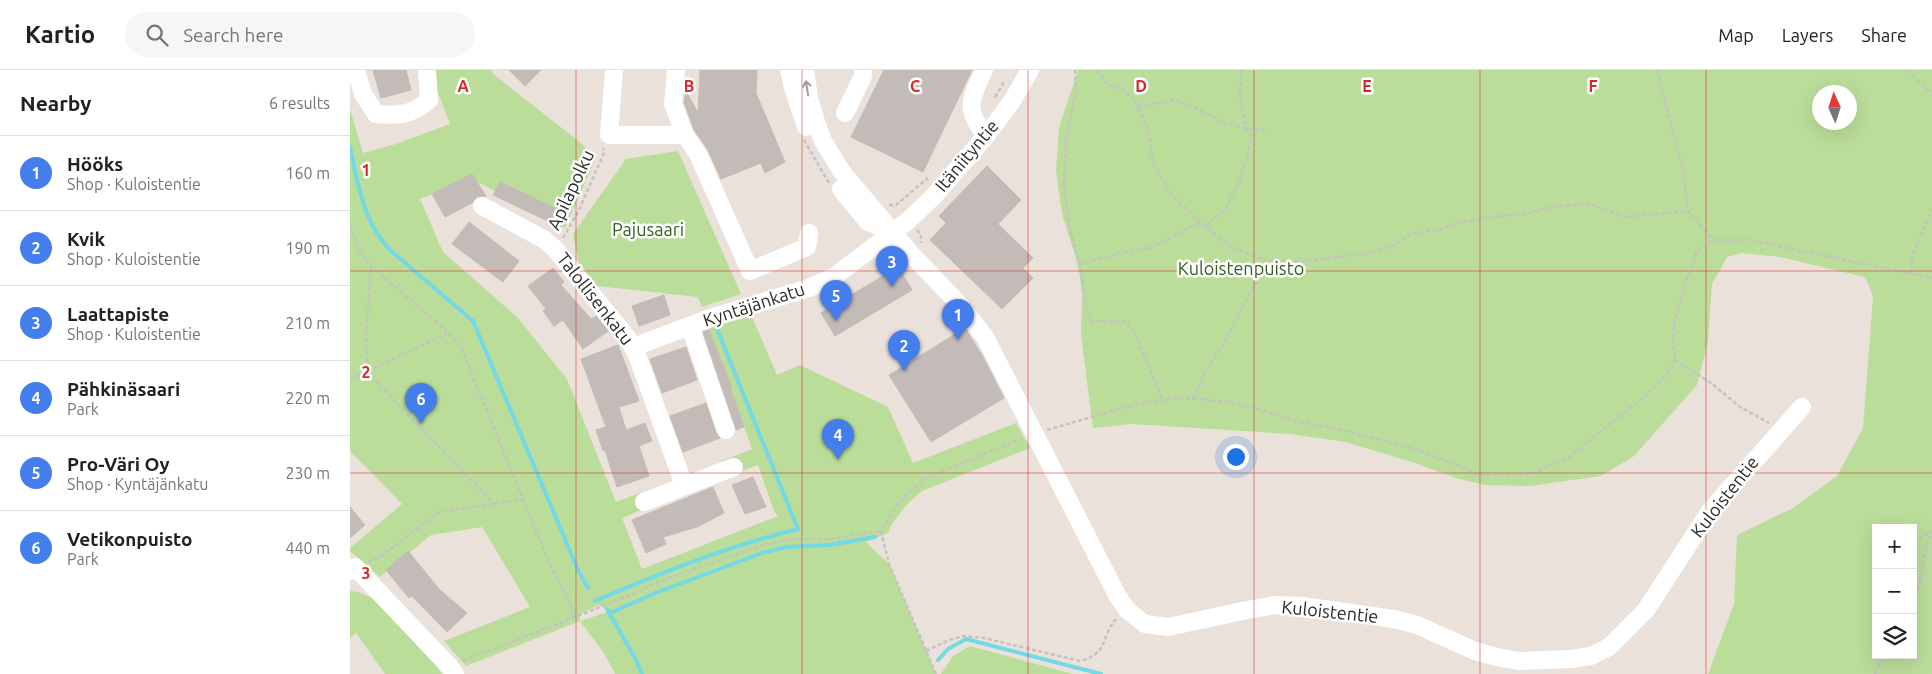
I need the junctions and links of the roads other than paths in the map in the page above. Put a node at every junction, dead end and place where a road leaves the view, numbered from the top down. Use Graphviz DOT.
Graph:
graph roads {
  1 [pos="356,70"];
  2 [pos="427,70"];
  3 [pos="614,70"];
  4 [pos="676,70"];
  5 [pos="789,70"];
  6 [pos="805,70"];
  7 [pos="863,70"];
  8 [pos="984,70"];
  9 [pos="1030,70"];
  10 [pos="845,113"];
  11 [pos="684,135"];
  12 [pos="986,136"];
  13 [pos="482,206"];
  14 [pos="893,232"];
  15 [pos="809,233"];
  16 [pos="690,326"];
  17 [pos="634,347"];
  18 [pos="1802,407"];
  19 [pos="726,430"];
  20 [pos="734,467"];
  21 [pos="684,485"];
  22 [pos="644,502"];
  23 [pos="352,567"];
  24 [pos="452,670"];
  1 -- 2 [label="street"];
  3 -- 11 [label="street"];
  4 -- 11 [label="street"];
  5 -- 14 [label="street, Kuloistentie"];
  14 -- 6 [label="street, Kuloistentie, one-way"];
  7 -- 10 [label="street"];
  8 -- 12 [label="street"];
  9 -- 12 [label="street, Itäniityntie"];
  11 -- 15 [label="street"];
  12 -- 14 [label="street, Itäniityntie"];
  13 -- 17 [label="street, Talollisenkatu"];
  14 -- 16 [label="street, Kyntäjänkatu"];
  14 -- 18 [label="street, Kuloistentie"];
  16 -- 17 [label="street, Kyntäjänkatu"];
  16 -- 19 [label="street"];
  17 -- 21 [label="street, Talollisenkatu"];
  20 -- 21 [label="street"];
  21 -- 22 [label="street"];
  23 -- 24 [label="street"];
}
